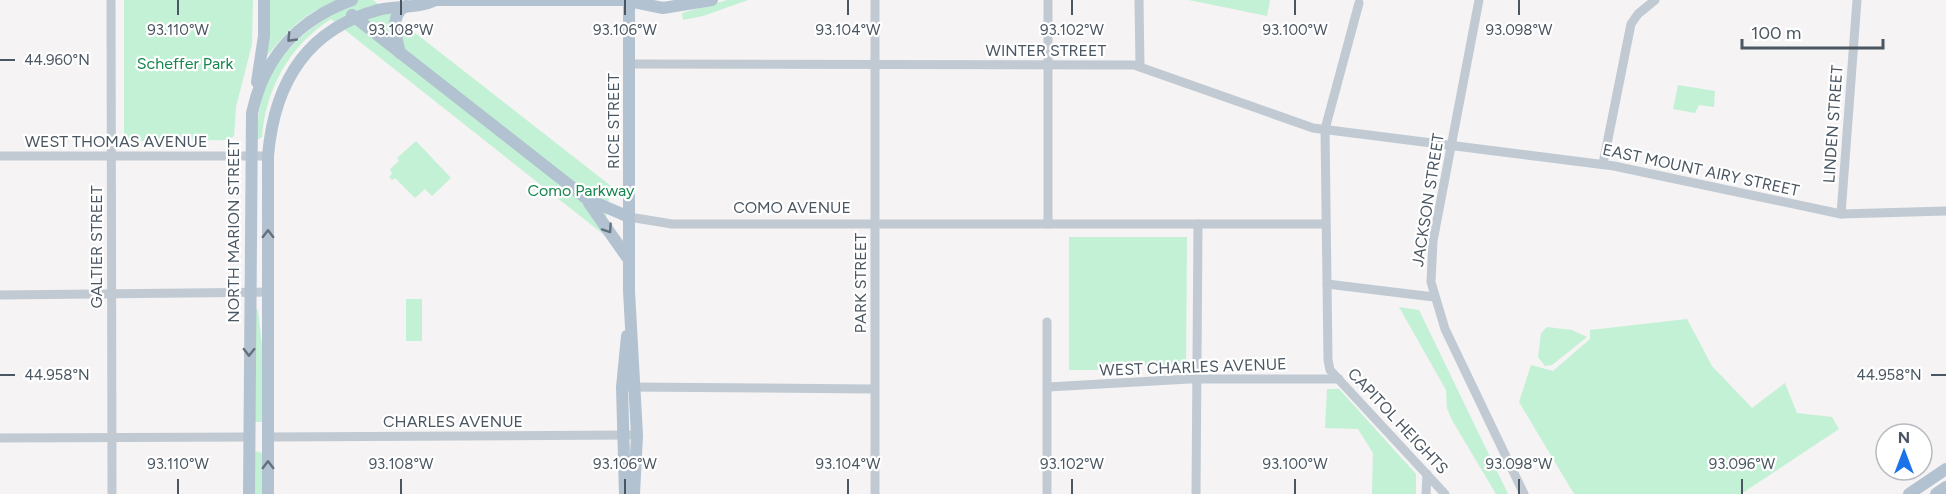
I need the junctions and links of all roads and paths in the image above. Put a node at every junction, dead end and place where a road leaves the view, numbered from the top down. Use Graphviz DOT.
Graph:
graph roads {
  1 [pos="111,0"];
  2 [pos="264,0"];
  3 [pos="352,0"];
  4 [pos="436,0"];
  5 [pos="630,0"];
  6 [pos="712,0"];
  7 [pos="875,0"];
  8 [pos="1048,0"];
  9 [pos="1139,0"];
  10 [pos="1479,0"];
  11 [pos="1655,0"];
  12 [pos="1857,0"];
  13 [pos="336,2"];
  14 [pos="1359,3"];
  15 [pos="406,6"];
  16 [pos="356,18"];
  17 [pos="400,52"];
  18 [pos="629,64"];
  19 [pos="875,65"];
  20 [pos="1048,66"];
  21 [pos="1140,67"];
  22 [pos="256,96"];
  23 [pos="1325,129"];
  24 [pos="1451,144"];
  25 [pos="0,156"];
  26 [pos="111,156"];
  27 [pos="250,156"];
  28 [pos="268,156"];
  29 [pos="1603,164"];
  30 [pos="587,199"];
  31 [pos="1946,211"];
  32 [pos="1841,214"];
  33 [pos="629,217"];
  34 [pos="875,224"];
  35 [pos="1048,224"];
  36 [pos="1198,224"];
  37 [pos="1325,224"];
  38 [pos="629,260"];
  39 [pos="1328,284"];
  40 [pos="269,292"];
  41 [pos="250,294"];
  42 [pos="0,295"];
  43 [pos="111,295"];
  44 [pos="1434,297"];
  45 [pos="630,314"];
  46 [pos="1047,322"];
  47 [pos="1196,379"];
  48 [pos="1339,379"];
  49 [pos="622,387"];
  50 [pos="637,387"];
  51 [pos="1048,387"];
  52 [pos="874,389"];
  53 [pos="622,435"];
  54 [pos="637,435"];
  55 [pos="249,437"];
  56 [pos="268,437"];
  57 [pos="0,438"];
  58 [pos="112,438"];
  59 [pos="1946,469"];
  60 [pos="1427,474"];
  61 [pos="1946,487"];
  62 [pos="112,494"];
  63 [pos="249,494"];
  64 [pos="268,494"];
  65 [pos="625,494"];
  66 [pos="634,494"];
  67 [pos="875,494"];
  68 [pos="1047,494"];
  69 [pos="1196,494"];
  70 [pos="1426,494"];
  71 [pos="1444,494"];
  72 [pos="1524,494"];
  73 [pos="1909,494"];
  74 [pos="1936,494"];
  1 -- 26 [label="street, GALTIER STREET"];
  2 -- 22 [label="main road"];
  3 -- 13 [label="main road, NORTH MARION STREET"];
  4 -- 5 [label="main road"];
  4 -- 15 [label="main road"];
  5 -- 6 [label="main road"];
  5 -- 18 [label="main road, RICE STREET"];
  7 -- 19 [label="street, PARK STREET"];
  8 -- 20 [label="street"];
  9 -- 21 [label="street"];
  10 -- 24 [label="street, JACKSON STREET"];
  11 -- 29 [label="street"];
  12 -- 32 [label="street, LINDEN STREET"];
  13 -- 16 [label="main road, COMO AVENUE"];
  13 -- 22 [label="main road, NORTH MARION STREET, one-way"];
  14 -- 23 [label="street, CAPITOL HEIGHTS"];
  15 -- 16 [label="main road"];
  15 -- 17 [label="main road"];
  16 -- 17 [label="main road, COMO AVENUE"];
  16 -- 28 [label="main road"];
  17 -- 30 [label="main road, COMO AVENUE"];
  18 -- 19 [label="street, WINTER STREET"];
  18 -- 33 [label="main road, RICE STREET"];
  19 -- 20 [label="street, WINTER STREET"];
  19 -- 34 [label="street, PARK STREET"];
  20 -- 21 [label="street, WINTER STREET"];
  20 -- 35 [label="street"];
  21 -- 23 [label="street, WINTER STREET"];
  22 -- 27 [label="main road, NORTH MARION STREET"];
  23 -- 24 [label="street, WINTER STREET"];
  23 -- 37 [label="street, CAPITOL HEIGHTS"];
  24 -- 29 [label="street, EAST MOUNT AIRY STREET"];
  24 -- 44 [label="street, JACKSON STREET"];
  25 -- 26 [label="street, WEST THOMAS AVENUE"];
  26 -- 27 [label="street, WEST THOMAS AVENUE"];
  26 -- 43 [label="street, GALTIER STREET"];
  27 -- 28 [label="street, WEST THOMAS AVENUE"];
  27 -- 41 [label="main road, NORTH MARION STREET"];
  40 -- 28 [label="main road, one-way"];
  29 -- 32 [label="street, EAST MOUNT AIRY STREET"];
  30 -- 33 [label="main road, COMO AVENUE"];
  30 -- 38 [label="main road, one-way"];
  31 -- 32 [label="street, EAST MOUNT AIRY STREET"];
  33 -- 34 [label="street, COMO AVENUE"];
  33 -- 38 [label="main road, RICE STREET"];
  34 -- 35 [label="street, COMO AVENUE"];
  34 -- 52 [label="street, PARK STREET"];
  35 -- 36 [label="street, COMO AVENUE"];
  36 -- 37 [label="street, COMO AVENUE"];
  36 -- 47 [label="street"];
  37 -- 39 [label="street, CAPITOL HEIGHTS"];
  38 -- 45 [label="main road, RICE STREET"];
  39 -- 44 [label="street"];
  39 -- 48 [label="street, CAPITOL HEIGHTS"];
  40 -- 41 [label="street"];
  40 -- 56 [label="main road"];
  41 -- 43 [label="street"];
  41 -- 55 [label="main road, NORTH MARION STREET, one-way"];
  42 -- 43 [label="street"];
  43 -- 58 [label="street, GALTIER STREET"];
  44 -- 72 [label="street, JACKSON STREET"];
  45 -- 49 [label="main road, RICE STREET"];
  45 -- 50 [label="main road, RICE STREET"];
  46 -- 51 [label="street"];
  47 -- 48 [label="street, WEST CHARLES AVENUE"];
  47 -- 51 [label="street, WEST CHARLES AVENUE"];
  47 -- 69 [label="street"];
  48 -- 60 [label="street, CAPITOL HEIGHTS"];
  49 -- 50 [label="street"];
  49 -- 53 [label="main road, RICE STREET"];
  50 -- 52 [label="street"];
  50 -- 54 [label="main road, RICE STREET"];
  51 -- 68 [label="street"];
  52 -- 67 [label="street, PARK STREET"];
  53 -- 54 [label="street, CHARLES AVENUE"];
  53 -- 56 [label="street, CHARLES AVENUE"];
  53 -- 65 [label="main road, RICE STREET"];
  54 -- 66 [label="main road, RICE STREET"];
  55 -- 58 [label="street"];
  55 -- 63 [label="main road, NORTH MARION STREET"];
  64 -- 56 [label="main road, one-way"];
  57 -- 58 [label="street"];
  58 -- 62 [label="street, GALTIER STREET"];
  59 -- 73 [label="main road"];
  60 -- 70 [label="street"];
  60 -- 71 [label="street, CAPITOL HEIGHTS"];
  61 -- 74 [label="main road"];
}
